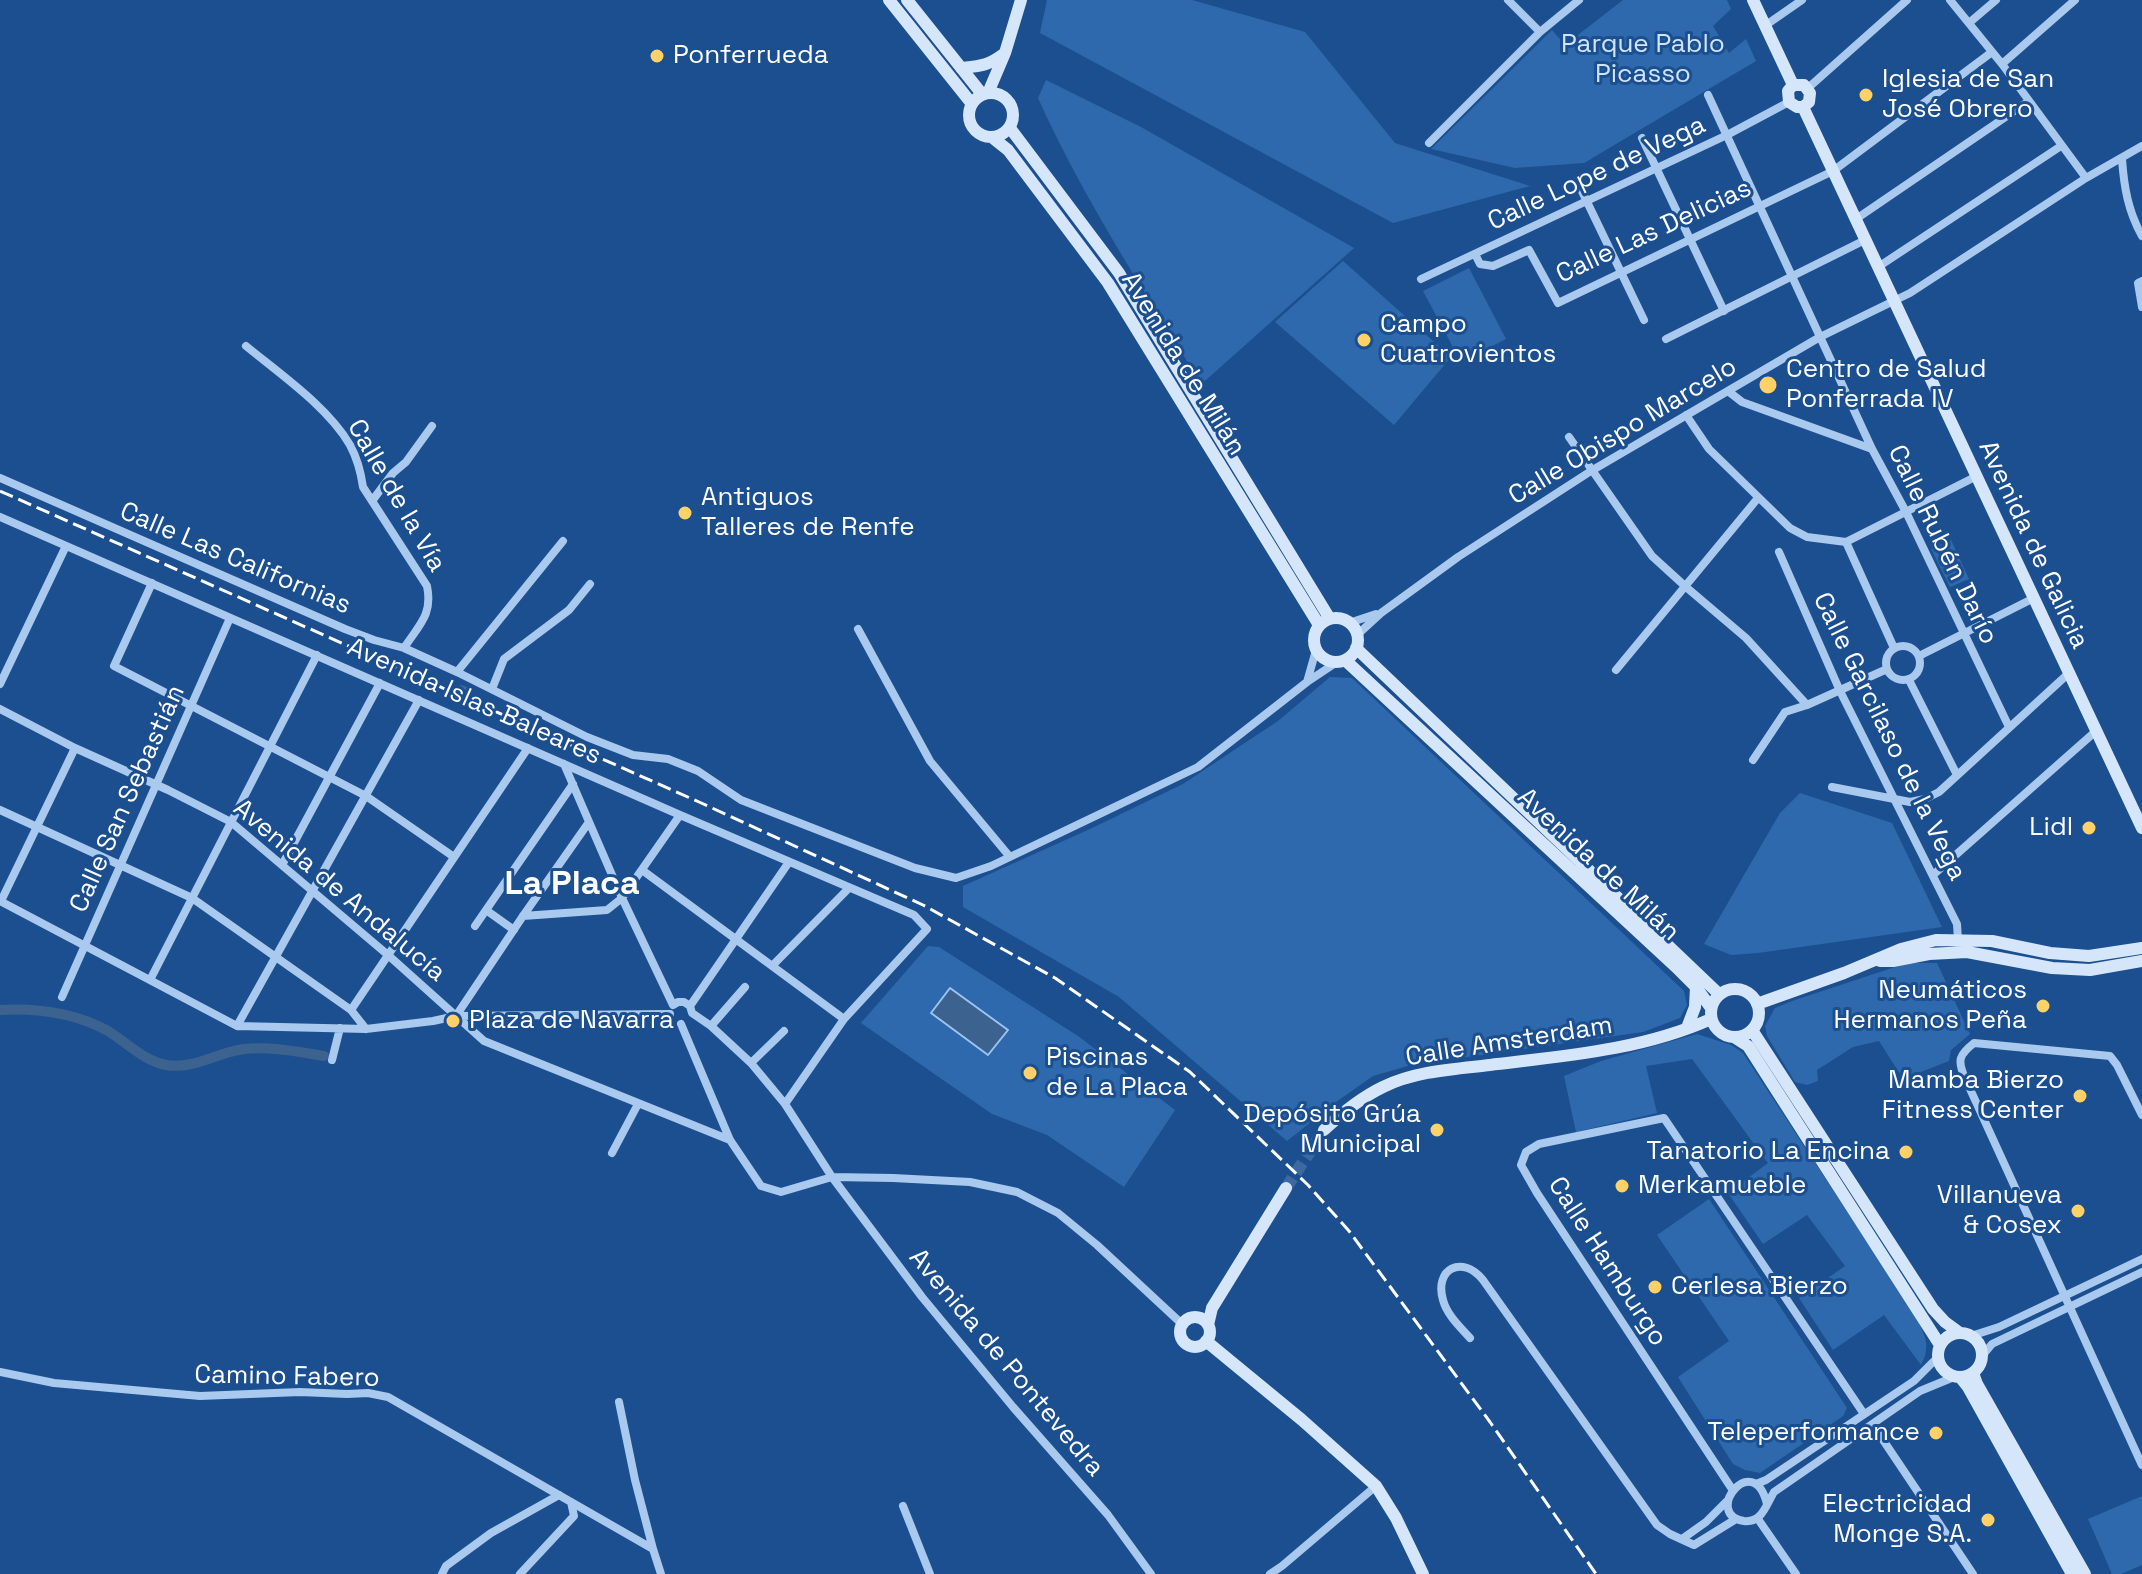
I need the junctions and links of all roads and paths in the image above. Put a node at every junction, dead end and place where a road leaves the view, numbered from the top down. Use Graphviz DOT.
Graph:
graph roads {
  1 [pos="889,0"];
  2 [pos="907,0"];
  3 [pos="1021,0"];
  4 [pos="1508,0"];
  5 [pos="1579,0"];
  6 [pos="1753,0"];
  7 [pos="1802,0"];
  8 [pos="1907,0"];
  9 [pos="1950,0"];
  10 [pos="1996,0"];
  11 [pos="2075,0"];
  12 [pos="1969,23"];
  13 [pos="1766,25"];
  14 [pos="1540,32"];
  15 [pos="1992,52"];
  16 [pos="1005,53"];
  17 [pos="2002,64"];
  18 [pos="1000,67"];
  19 [pos="961,68"];
  20 [pos="1793,85"];
  21 [pos="1808,88"];
  22 [pos="985,94"];
  23 [pos="1708,95"];
  24 [pos="1002,96"];
  25 [pos="2029,101"];
  26 [pos="1789,102"];
  27 [pos="972,104"];
  28 [pos="1803,107"];
  29 [pos="1010,128"];
  30 [pos="1727,135"];
  31 [pos="993,138"];
  32 [pos="1642,138"];
  33 [pos="1429,143"];
  34 [pos="2061,146"];
  35 [pos="2142,146"];
  36 [pos="2122,159"];
  37 [pos="1656,168"];
  38 [pos="2101,169"];
  39 [pos="1833,171"];
  40 [pos="2086,178"];
  41 [pos="1577,181"];
  42 [pos="2124,185"];
  43 [pos="1587,201"];
  44 [pos="1759,207"];
  45 [pos="1856,219"];
  46 [pos="2142,236"];
  47 [pos="1690,239"];
  48 [pos="1865,240"];
  49 [pos="1475,254"];
  50 [pos="1878,267"];
  51 [pos="1622,272"];
  52 [pos="1793,277"];
  53 [pos="1421,279"];
  54 [pos="2142,281"];
  55 [pos="1894,300"];
  56 [pos="2142,307"];
  57 [pos="1724,311"];
  58 [pos="1644,320"];
  59 [pos="1820,337"];
  60 [pos="1666,339"];
  61 [pos="246,346"];
  62 [pos="1728,391"];
  63 [pos="1686,415"];
  64 [pos="432,426"];
  65 [pos="1569,437"];
  66 [pos="1872,449"];
  67 [pos="1591,471"];
  68 [pos="1977,476"];
  69 [pos="0,478"];
  70 [pos="1758,498"];
  71 [pos="372,501"];
  72 [pos="1906,512"];
  73 [pos="0,517"];
  74 [pos="563,541"];
  75 [pos="1846,542"];
  76 [pos="66,546"];
  77 [pos="1779,552"];
  78 [pos="152,583"];
  79 [pos="590,584"];
  80 [pos="1686,587"];
  81 [pos="2034,598"];
  82 [pos="1381,613"];
  83 [pos="230,618"];
  84 [pos="1325,622"];
  85 [pos="1349,623"];
  86 [pos="858,629"];
  87 [pos="1964,633"];
  88 [pos="1357,641"];
  89 [pos="404,648"];
  90 [pos="1894,648"];
  91 [pos="1316,650"];
  92 [pos="317,655"];
  93 [pos="1919,656"];
  94 [pos="1341,661"];
  95 [pos="1887,669"];
  96 [pos="1616,670"];
  97 [pos="457,672"];
  98 [pos="2069,673"];
  99 [pos="467,676"];
  100 [pos="1909,680"];
  101 [pos="1307,682"];
  102 [pos="380,683"];
  103 [pos="0,684"];
  104 [pos="464,686"];
  105 [pos="492,689"];
  106 [pos="1840,691"];
  107 [pos="419,700"];
  108 [pos="458,705"];
  109 [pos="1807,705"];
  110 [pos="191,706"];
  111 [pos="0,709"];
  112 [pos="454,715"];
  113 [pos="2009,727"];
  114 [pos="2096,731"];
  115 [pos="271,745"];
  116 [pos="75,748"];
  117 [pos="528,748"];
  118 [pos="1753,760"];
  119 [pos="564,764"];
  120 [pos="1957,775"];
  121 [pos="330,776"];
  122 [pos="573,784"];
  123 [pos="156,785"];
  124 [pos="1832,787"];
  125 [pos="366,796"];
  126 [pos="1896,800"];
  127 [pos="0,810"];
  128 [pos="680,815"];
  129 [pos="231,822"];
  130 [pos="589,822"];
  131 [pos="36,827"];
  132 [pos="2142,828"];
  133 [pos="454,857"];
  134 [pos="1010,857"];
  135 [pos="789,862"];
  136 [pos="282,865"];
  137 [pos="120,866"];
  138 [pos="642,870"];
  139 [pos="1933,875"];
  140 [pos="849,888"];
  141 [pos="312,891"];
  142 [pos="192,898"];
  143 [pos="622,898"];
  144 [pos="0,901"];
  145 [pos="486,910"];
  146 [pos="523,916"];
  147 [pos="475,926"];
  148 [pos="514,930"];
  149 [pos="736,939"];
  150 [pos="1958,940"];
  151 [pos="85,945"];
  152 [pos="2142,948"];
  153 [pos="388,955"];
  154 [pos="275,957"];
  155 [pos="1872,961"];
  156 [pos="2142,961"];
  157 [pos="772,966"];
  158 [pos="150,980"];
  159 [pos="745,987"];
  160 [pos="1696,987"];
  161 [pos="1719,994"];
  162 [pos="62,997"];
  163 [pos="1757,1004"];
  164 [pos="672,1009"];
  165 [pos="351,1010"];
  166 [pos="691,1010"];
  167 [pos="1711,1013"];
  168 [pos="456,1016"];
  169 [pos="844,1019"];
  170 [pos="681,1024"];
  171 [pos="237,1026"];
  172 [pos="711,1026"];
  173 [pos="340,1028"];
  174 [pos="1687,1028"];
  175 [pos="366,1029"];
  176 [pos="1752,1030"];
  177 [pos="784,1031"];
  178 [pos="1734,1037"];
  179 [pos="332,1060"];
  180 [pos="751,1063"];
  181 [pos="638,1104"];
  182 [pos="785,1104"];
  183 [pos="2142,1115"];
  184 [pos="1324,1130"];
  185 [pos="730,1140"];
  186 [pos="612,1153"];
  187 [pos="832,1177"];
  188 [pos="1286,1188"];
  189 [pos="2142,1259"];
  190 [pos="2142,1272"];
  191 [pos="2064,1296"];
  192 [pos="2068,1306"];
  193 [pos="1212,1308"];
  194 [pos="1195,1317"];
  195 [pos="1182,1324"];
  196 [pos="1208,1325"];
  197 [pos="1965,1334"];
  198 [pos="1470,1338"];
  199 [pos="1206,1341"];
  200 [pos="1939,1351"];
  201 [pos="1982,1356"];
  202 [pos="0,1372"];
  203 [pos="1962,1376"];
  204 [pos="619,1402"];
  205 [pos="1864,1414"];
  206 [pos="1873,1425"];
  207 [pos="2142,1465"];
  208 [pos="1756,1484"];
  209 [pos="1376,1486"];
  210 [pos="1732,1489"];
  211 [pos="559,1495"];
  212 [pos="1727,1501"];
  213 [pos="571,1502"];
  214 [pos="1767,1504"];
  215 [pos="903,1506"];
  216 [pos="1736,1519"];
  217 [pos="1758,1519"];
  218 [pos="1682,1539"];
  219 [pos="653,1549"];
  220 [pos="442,1574"];
  221 [pos="520,1574"];
  222 [pos="661,1574"];
  223 [pos="930,1574"];
  224 [pos="1151,1574"];
  225 [pos="1270,1574"];
  226 [pos="1423,1574"];
  227 [pos="1796,1574"];
  228 [pos="1973,1574"];
  229 [pos="2072,1574"];
  230 [pos="2085,1574"];
  1 -- 27 [label="street"];
  2 -- 19 [label="street"];
  3 -- 16 [label="street"];
  4 -- 14 [label="street"];
  5 -- 14 [label="street"];
  6 -- 13 [label="street"];
  7 -- 13 [label="street"];
  8 -- 21 [label="street"];
  9 -- 12 [label="street"];
  10 -- 12 [label="street"];
  11 -- 17 [label="street"];
  12 -- 15 [label="street"];
  13 -- 20 [label="street"];
  14 -- 33 [label="street"];
  15 -- 17 [label="street"];
  15 -- 39 [label="street, Calle Las Delicias"];
  16 -- 18 [label="street"];
  16 -- 19 [label="street"];
  17 -- 25 [label="street"];
  18 -- 22 [label="street"];
  18 -- 24 [label="street"];
  19 -- 22 [label="street"];
  20 -- 21 [label="street"];
  20 -- 26 [label="street"];
  21 -- 28 [label="street"];
  22 -- 24 [label="street"];
  22 -- 27 [label="street"];
  23 -- 30 [label="street, Calle Rubén Darío"];
  24 -- 29 [label="street"];
  25 -- 34 [label="street"];
  25 -- 45 [label="street"];
  26 -- 28 [label="street"];
  26 -- 30 [label="street, Calle Lope de Vega"];
  27 -- 31 [label="street"];
  28 -- 39 [label="street, Avenida de Galicia"];
  29 -- 31 [label="street"];
  29 -- 84 [label="street, Avenida de Milán"];
  30 -- 37 [label="street, Calle Lope de Vega"];
  30 -- 44 [label="street, Calle Rubén Darío"];
  31 -- 84 [label="street, Avenida de Milán"];
  32 -- 37 [label="street"];
  34 -- 40 [label="street"];
  34 -- 50 [label="street"];
  35 -- 36 [label="street, Calle Obispo Marcelo"];
  36 -- 38 [label="street, Calle Obispo Marcelo"];
  36 -- 42 [label="street"];
  37 -- 43 [label="street, Calle Lope de Vega"];
  37 -- 47 [label="street"];
  38 -- 40 [label="street, Calle Obispo Marcelo"];
  38 -- 42 [label="street"];
  39 -- 44 [label="street, Calle Las Delicias"];
  39 -- 45 [label="street, Avenida de Galicia"];
  40 -- 55 [label="street, Calle Obispo Marcelo"];
  41 -- 43 [label="street"];
  42 -- 46 [label="street"];
  43 -- 49 [label="street, Calle Lope de Vega"];
  43 -- 51 [label="street"];
  44 -- 47 [label="street, Calle Las Delicias"];
  44 -- 52 [label="street, Calle Rubén Darío"];
  45 -- 48 [label="street, Avenida de Galicia"];
  47 -- 51 [label="street, Calle Las Delicias"];
  47 -- 57 [label="street"];
  48 -- 50 [label="street, Avenida de Galicia"];
  48 -- 52 [label="street"];
  49 -- 51 [label="street, Calle Las Delicias"];
  49 -- 53 [label="street, Calle Lope de Vega"];
  50 -- 55 [label="street, Avenida de Galicia"];
  51 -- 58 [label="street"];
  52 -- 57 [label="street"];
  52 -- 59 [label="street, Calle Rubén Darío"];
  54 -- 56 [label="street"];
  55 -- 59 [label="street, Calle Obispo Marcelo"];
  55 -- 68 [label="street, Avenida de Galicia"];
  57 -- 60 [label="street"];
  59 -- 62 [label="street, Calle Obispo Marcelo"];
  59 -- 66 [label="street, Calle Rubén Darío"];
  61 -- 71 [label="street, Calle de la Vía"];
  62 -- 63 [label="street, Calle Obispo Marcelo"];
  62 -- 66 [label="street"];
  63 -- 67 [label="street, Calle Obispo Marcelo"];
  63 -- 70 [label="street"];
  64 -- 71 [label="street"];
  65 -- 67 [label="street"];
  66 -- 72 [label="street, Calle Rubén Darío"];
  67 -- 80 [label="street"];
  67 -- 82 [label="street, Calle Obispo Marcelo"];
  68 -- 72 [label="street"];
  68 -- 81 [label="street, Avenida de Galicia"];
  69 -- 89 [label="street, Calle Las Californias"];
  70 -- 75 [label="street"];
  70 -- 80 [label="street"];
  71 -- 89 [label="street, Calle de la Vía"];
  72 -- 75 [label="street"];
  72 -- 87 [label="street, Calle Rubén Darío"];
  73 -- 76 [label="street, Avenida Islas Baleares"];
  74 -- 97 [label="street"];
  75 -- 90 [label="street"];
  76 -- 78 [label="street, Avenida Islas Baleares"];
  76 -- 103 [label="street"];
  77 -- 106 [label="street, Calle Garcilaso de la Vega"];
  78 -- 83 [label="street, Avenida Islas Baleares"];
  78 -- 110 [label="street"];
  79 -- 105 [label="street"];
  80 -- 96 [label="street"];
  80 -- 109 [label="street"];
  81 -- 87 [label="street"];
  81 -- 98 [label="street, Avenida de Galicia"];
  82 -- 85 [label="street, Calle Obispo Marcelo"];
  82 -- 88 [label="street, Calle Obispo Marcelo"];
  83 -- 92 [label="street, Avenida Islas Baleares"];
  83 -- 110 [label="street, Calle San Sebastián"];
  84 -- 85 [label="street"];
  84 -- 91 [label="street"];
  85 -- 88 [label="street"];
  86 -- 134 [label="street"];
  87 -- 93 [label="street"];
  87 -- 113 [label="street, Calle Rubén Darío"];
  88 -- 94 [label="street"];
  88 -- 161 [label="street, Avenida de Milán"];
  89 -- 97 [label="street, Calle Las Californias"];
  90 -- 93 [label="street"];
  90 -- 95 [label="street"];
  91 -- 94 [label="street"];
  91 -- 101 [label="street"];
  92 -- 102 [label="street, Avenida Islas Baleares"];
  92 -- 115 [label="street"];
  93 -- 100 [label="street"];
  94 -- 101 [label="street, Calle Las Californias"];
  94 -- 160 [label="street, Avenida de Milán"];
  95 -- 100 [label="street"];
  95 -- 106 [label="street"];
  97 -- 99 [label="street, Calle Las Californias"];
  98 -- 113 [label="street"];
  98 -- 114 [label="street, Avenida de Galicia"];
  99 -- 104 [label="street"];
  99 -- 105 [label="street, Calle Las Californias"];
  100 -- 120 [label="street"];
  101 -- 134 [label="street, Calle Las Californias"];
  102 -- 107 [label="street, Avenida Islas Baleares"];
  102 -- 121 [label="street"];
  105 -- 134 [label="street, Calle Las Californias"];
  106 -- 109 [label="street"];
  106 -- 126 [label="street, Calle Garcilaso de la Vega"];
  107 -- 112 [label="street, Avenida Islas Baleares"];
  107 -- 125 [label="street"];
  108 -- 112 [label="street"];
  109 -- 118 [label="street"];
  110 -- 115 [label="street"];
  110 -- 123 [label="street, Calle San Sebastián"];
  111 -- 116 [label="street, Avenida de Andalucía"];
  112 -- 117 [label="street, Avenida Islas Baleares"];
  113 -- 120 [label="street"];
  114 -- 132 [label="street, Avenida de Galicia"];
  114 -- 139 [label="street"];
  115 -- 121 [label="street"];
  115 -- 129 [label="street"];
  116 -- 123 [label="street, Avenida de Andalucía"];
  116 -- 131 [label="street"];
  117 -- 119 [label="street, Avenida Islas Baleares"];
  117 -- 133 [label="street"];
  119 -- 122 [label="street"];
  119 -- 128 [label="street, Avenida Islas Baleares"];
  120 -- 126 [label="street"];
  121 -- 125 [label="street"];
  121 -- 136 [label="street"];
  122 -- 130 [label="street"];
  122 -- 145 [label="street"];
  123 -- 129 [label="street, Avenida de Andalucía"];
  123 -- 137 [label="street, Calle San Sebastián"];
  124 -- 126 [label="street"];
  125 -- 133 [label="street"];
  125 -- 141 [label="street"];
  126 -- 139 [label="street, Calle Garcilaso de la Vega"];
  127 -- 131 [label="street"];
  128 -- 135 [label="street, Avenida Islas Baleares"];
  128 -- 138 [label="street"];
  129 -- 136 [label="street, Avenida de Andalucía"];
  129 -- 142 [label="street"];
  130 -- 143 [label="street"];
  130 -- 146 [label="street"];
  131 -- 137 [label="street"];
  131 -- 144 [label="street"];
  133 -- 153 [label="street"];
  135 -- 140 [label="street, Avenida Islas Baleares"];
  135 -- 149 [label="street"];
  136 -- 141 [label="street, Avenida de Andalucía"];
  137 -- 142 [label="street"];
  137 -- 151 [label="street, Calle San Sebastián"];
  138 -- 143 [label="street"];
  138 -- 149 [label="street"];
  139 -- 150 [label="street, Calle Garcilaso de la Vega"];
  140 -- 157 [label="street"];
  140 -- 169 [label="street, Avenida Islas Baleares"];
  141 -- 153 [label="street, Avenida de Andalucía"];
  141 -- 154 [label="street"];
  142 -- 154 [label="street"];
  142 -- 158 [label="street"];
  143 -- 146 [label="street"];
  143 -- 164 [label="street"];
  144 -- 151 [label="street"];
  145 -- 147 [label="street"];
  145 -- 148 [label="street"];
  146 -- 148 [label="street"];
  148 -- 168 [label="street"];
  149 -- 157 [label="street"];
  149 -- 166 [label="street"];
  150 -- 152 [label="street"];
  150 -- 155 [label="street"];
  151 -- 158 [label="street"];
  151 -- 162 [label="street, Calle San Sebastián"];
  153 -- 165 [label="street"];
  153 -- 168 [label="street, Avenida de Andalucía"];
  154 -- 165 [label="street"];
  154 -- 171 [label="street"];
  155 -- 156 [label="street"];
  155 -- 163 [label="street"];
  157 -- 169 [label="street"];
  158 -- 171 [label="street"];
  159 -- 172 [label="street"];
  160 -- 167 [label="street, Avenida de Milán"];
  160 -- 174 [label="street"];
  161 -- 163 [label="street"];
  161 -- 167 [label="street"];
  163 -- 176 [label="street"];
  164 -- 166 [label="street"];
  164 -- 168 [label="street, Avenida de Andalucía"];
  164 -- 170 [label="street"];
  165 -- 175 [label="street"];
  166 -- 170 [label="street"];
  166 -- 172 [label="street, Avenida de Pontevedra"];
  167 -- 174 [label="street, Calle Amsterdam"];
  167 -- 178 [label="street"];
  168 -- 175 [label="street"];
  168 -- 181 [label="street"];
  169 -- 182 [label="street"];
  170 -- 185 [label="street"];
  171 -- 173 [label="street"];
  172 -- 180 [label="street, Avenida de Pontevedra"];
  173 -- 175 [label="street"];
  173 -- 179 [label="street"];
  174 -- 184 [label="street, Calle Amsterdam"];
  176 -- 178 [label="street"];
  176 -- 197 [label="street"];
  177 -- 180 [label="street"];
  178 -- 200 [label="street"];
  180 -- 182 [label="street, Avenida de Pontevedra"];
  181 -- 185 [label="street"];
  181 -- 186 [label="street"];
  182 -- 187 [label="street, Avenida de Pontevedra"];
  183 -- 191 [label="street"];
  185 -- 187 [label="street"];
  187 -- 195 [label="street"];
  187 -- 224 [label="street, Avenida de Pontevedra"];
  188 -- 193 [label="street"];
  189 -- 191 [label="street"];
  190 -- 192 [label="street"];
  191 -- 192 [label="street"];
  191 -- 197 [label="street"];
  192 -- 201 [label="street"];
  192 -- 207 [label="street"];
  193 -- 194 [label="street"];
  193 -- 196 [label="street"];
  194 -- 195 [label="street"];
  194 -- 196 [label="street"];
  195 -- 199 [label="street"];
  196 -- 199 [label="street"];
  197 -- 200 [label="street"];
  197 -- 201 [label="street"];
  198 -- 218 [label="street"];
  199 -- 209 [label="street"];
  200 -- 203 [label="street"];
  200 -- 205 [label="street"];
  201 -- 203 [label="street"];
  202 -- 211 [label="street, Camino Fabero"];
  203 -- 206 [label="street"];
  203 -- 229 [label="street"];
  203 -- 230 [label="street"];
  204 -- 219 [label="street"];
  205 -- 208 [label="street"];
  205 -- 210 [label="street, Calle Hamburgo"];
  206 -- 214 [label="street"];
  206 -- 228 [label="street"];
  208 -- 210 [label="street"];
  208 -- 214 [label="street"];
  209 -- 225 [label="street"];
  209 -- 226 [label="street"];
  210 -- 212 [label="street"];
  211 -- 213 [label="street, Camino Fabero"];
  211 -- 220 [label="street"];
  212 -- 216 [label="street"];
  212 -- 218 [label="street"];
  213 -- 219 [label="street, Camino Fabero"];
  213 -- 221 [label="street"];
  214 -- 217 [label="street"];
  215 -- 223 [label="street"];
  216 -- 217 [label="street"];
  216 -- 218 [label="street"];
  217 -- 227 [label="street"];
  219 -- 222 [label="street"];
}
